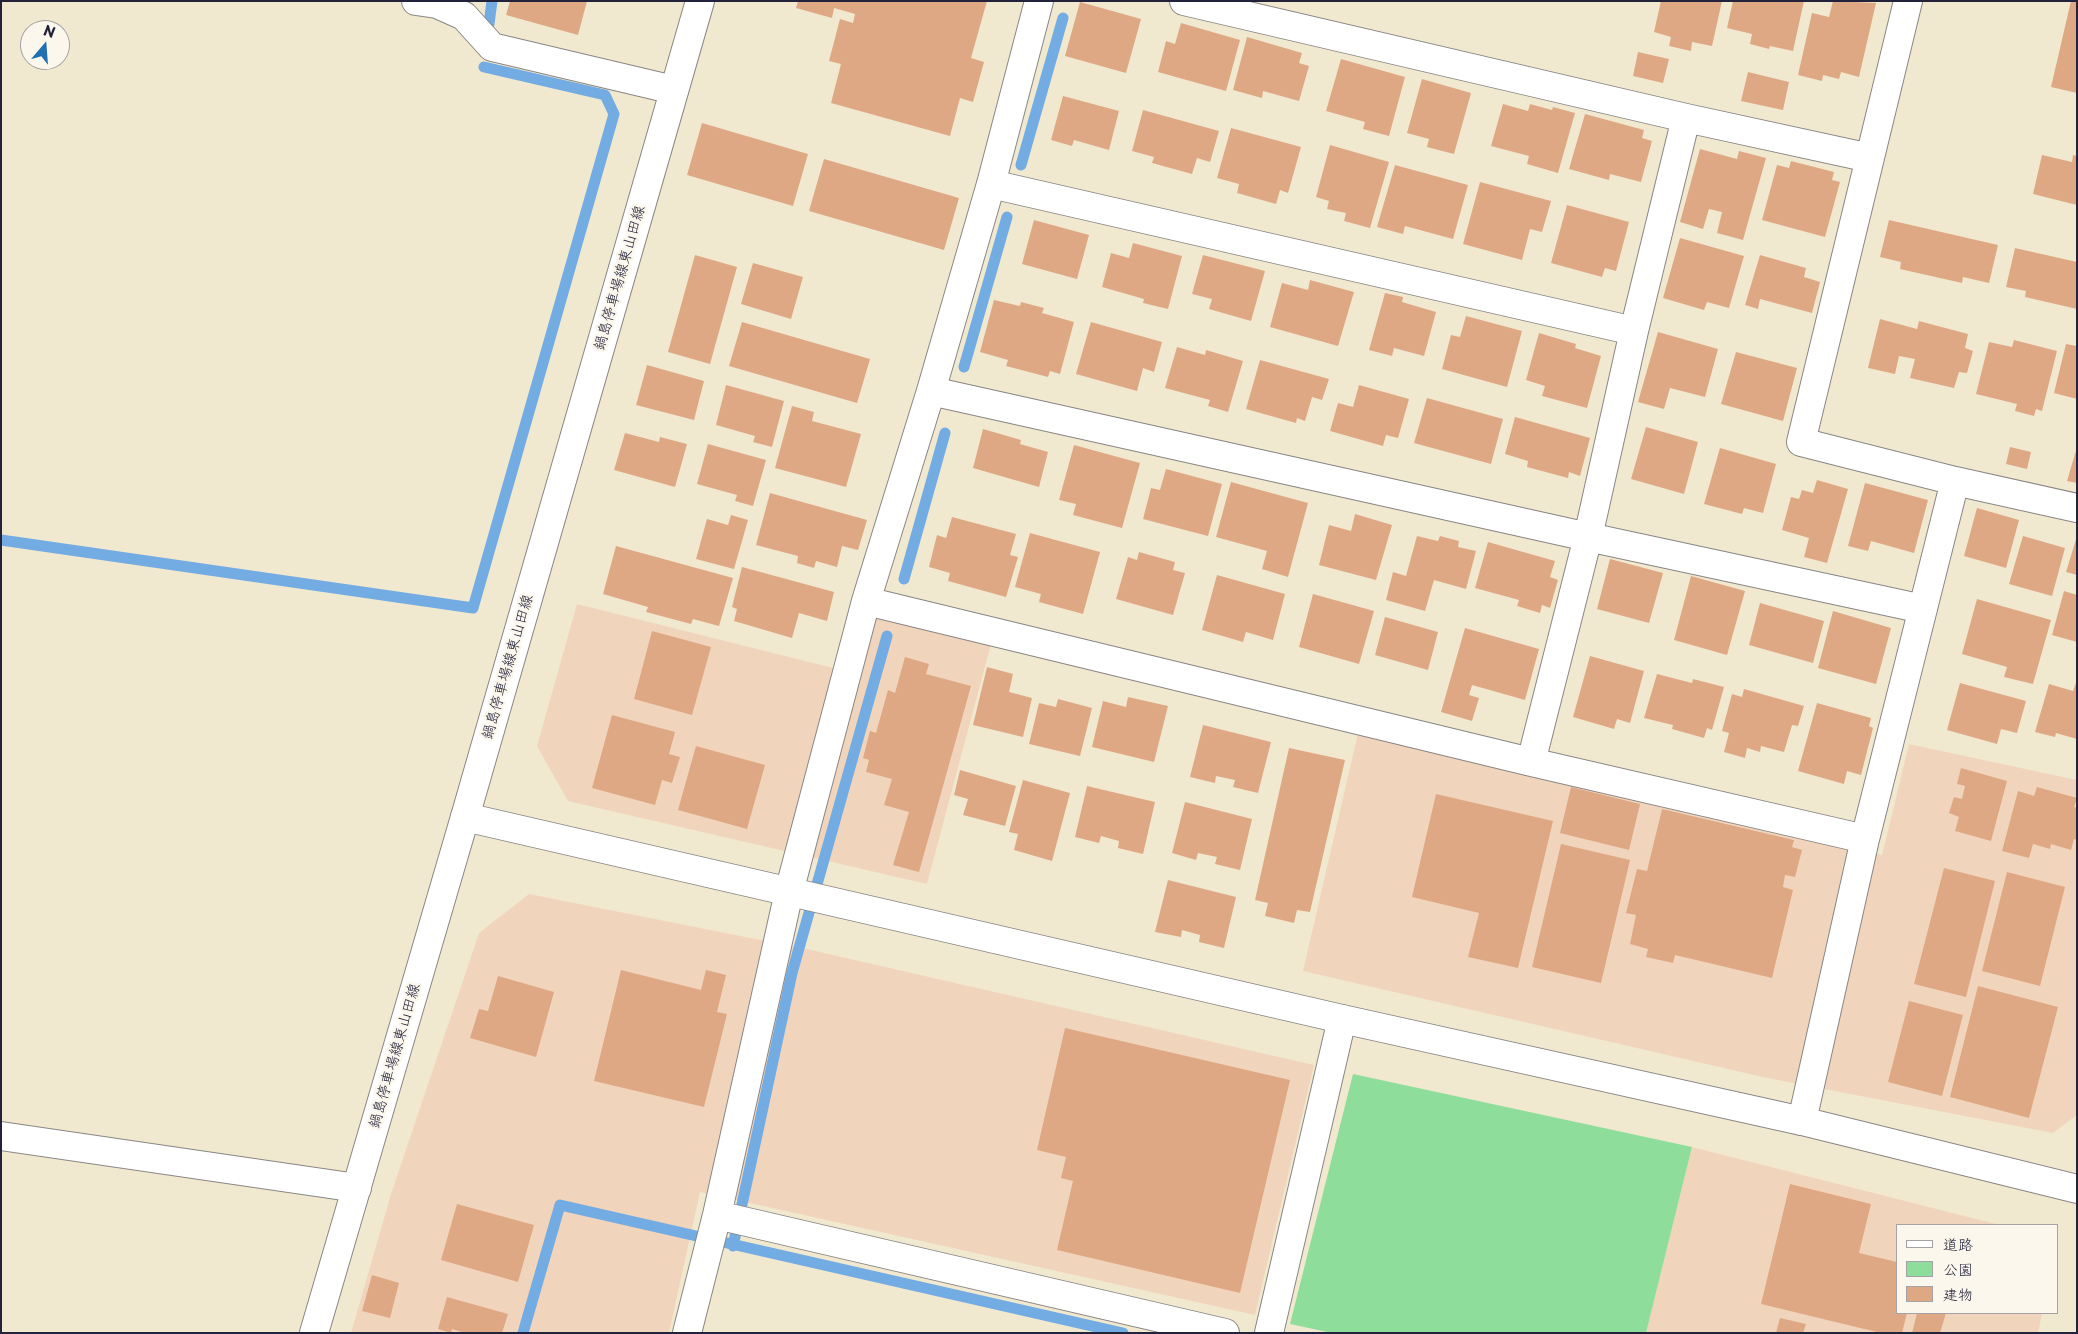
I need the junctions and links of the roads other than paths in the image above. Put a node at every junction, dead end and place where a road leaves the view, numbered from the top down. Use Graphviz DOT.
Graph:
graph roads {
  1 [pos="416,1"];
  2 [pos="700,1"];
  3 [pos="1039,1"];
  4 [pos="1184,1"];
  5 [pos="1908,1"];
  6 [pos="468,8"];
  7 [pos="674,90"];
  8 [pos="1686,118"];
  9 [pos="1870,158"];
  10 [pos="991,184"];
  11 [pos="1634,331"];
  12 [pos="931,391"];
  13 [pos="1955,482"];
  14 [pos="2077,508"];
  15 [pos="1588,537"];
  16 [pos="866,601"];
  17 [pos="1923,609"];
  18 [pos="1531,762"];
  19 [pos="465,817"];
  20 [pos="1865,839"];
  21 [pos="789,892"];
  22 [pos="1342,1019"];
  23 [pos="1802,1121"];
  24 [pos="1,1136"];
  25 [pos="357,1188"];
  26 [pos="2077,1189"];
  27 [pos="713,1231"];
  28 [pos="314,1333"];
  29 [pos="687,1333"];
  30 [pos="1225,1333"];
  31 [pos="1269,1333"];
  1 -- 6 [label="street"];
  2 -- 7 [label="street, 鍋島停車場線東山田線"];
  3 -- 10 [label="street"];
  4 -- 8 [label="street"];
  5 -- 9 [label="street"];
  6 -- 7 [label="street"];
  7 -- 19 [label="street, 鍋島停車場線東山田線"];
  8 -- 9 [label="street"];
  8 -- 11 [label="street"];
  9 -- 13 [label="street"];
  10 -- 11 [label="street"];
  10 -- 12 [label="street"];
  11 -- 15 [label="street"];
  12 -- 15 [label="street"];
  12 -- 16 [label="street"];
  13 -- 14 [label="street"];
  13 -- 17 [label="street"];
  15 -- 17 [label="street"];
  15 -- 18 [label="street"];
  16 -- 18 [label="street"];
  16 -- 21 [label="street"];
  17 -- 20 [label="street"];
  18 -- 20 [label="street"];
  19 -- 21 [label="street"];
  19 -- 25 [label="street, 鍋島停車場線東山田線"];
  20 -- 23 [label="street"];
  21 -- 22 [label="street"];
  21 -- 27 [label="street"];
  22 -- 23 [label="street"];
  22 -- 31 [label="street"];
  23 -- 26 [label="street"];
  24 -- 25 [label="street"];
  25 -- 28 [label="street, 鍋島停車場線東山田線"];
  27 -- 29 [label="street"];
  27 -- 30 [label="street"];
}
